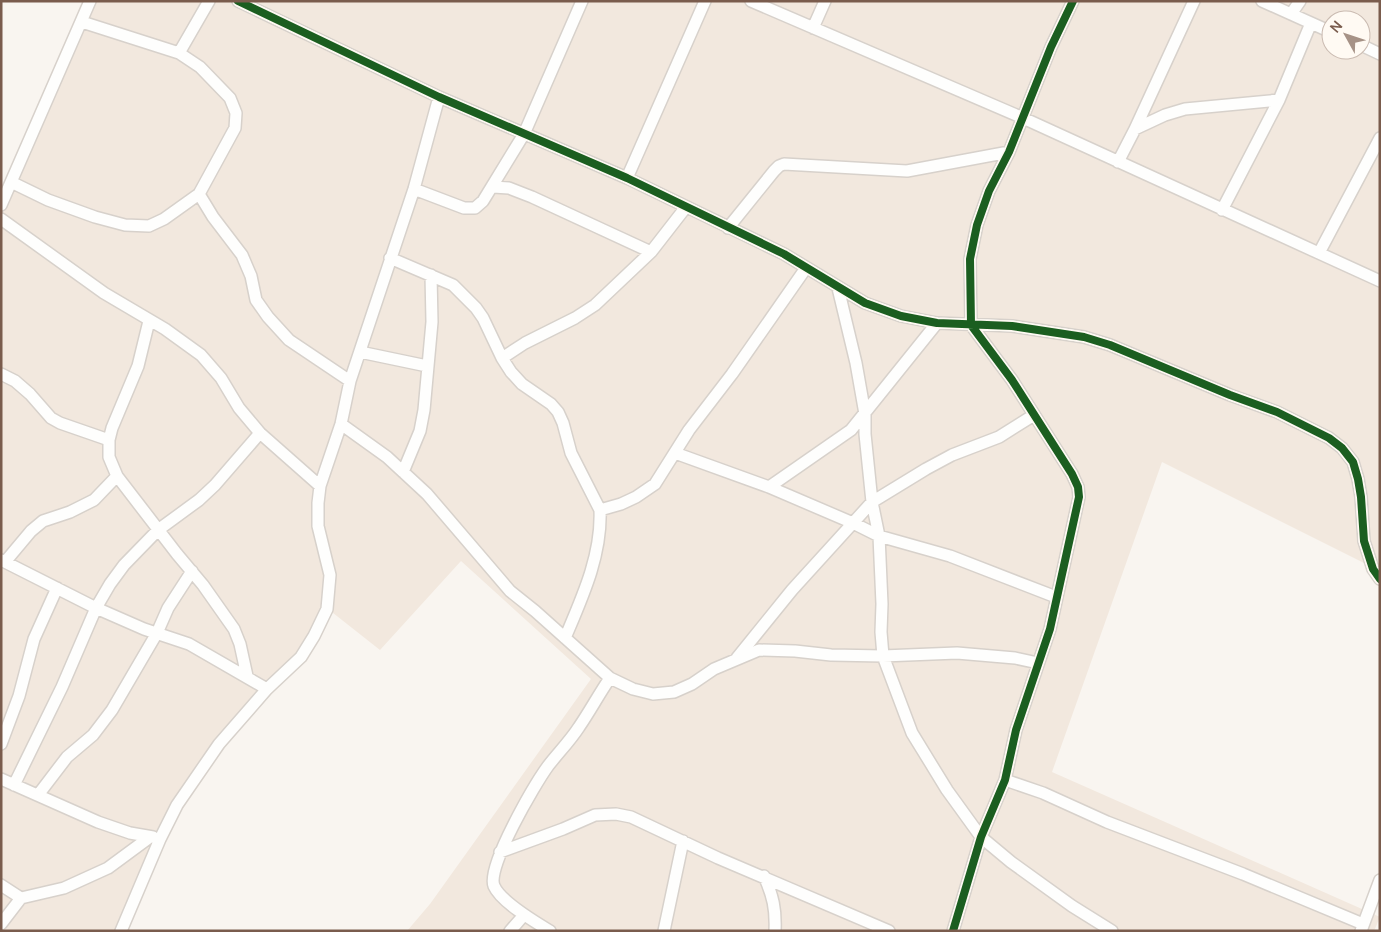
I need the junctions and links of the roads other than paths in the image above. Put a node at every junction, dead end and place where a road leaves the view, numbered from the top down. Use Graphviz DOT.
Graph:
graph roads {
  1 [pos="90,1"];
  2 [pos="209,1"];
  3 [pos="238,1"];
  4 [pos="582,1"];
  5 [pos="705,1"];
  6 [pos="751,1"];
  7 [pos="825,1"];
  8 [pos="1073,1"];
  9 [pos="1194,1"];
  10 [pos="1262,1"];
  11 [pos="1300,1"];
  12 [pos="1291,14"];
  13 [pos="82,22"];
  14 [pos="1312,23"];
  15 [pos="1321,27"];
  16 [pos="813,28"];
  17 [pos="179,53"];
  18 [pos="439,97"];
  19 [pos="1279,100"];
  20 [pos="1023,118"];
  21 [pos="1135,129"];
  22 [pos="524,134"];
  23 [pos="1380,138"];
  24 [pos="1009,152"];
  25 [pos="1118,162"];
  26 [pos="627,178"];
  27 [pos="12,182"];
  28 [pos="493,187"];
  29 [pos="414,189"];
  30 [pos="199,194"];
  31 [pos="1,205"];
  32 [pos="686,207"];
  33 [pos="1222,210"];
  34 [pos="1,219"];
  35 [pos="728,228"];
  36 [pos="650,252"];
  37 [pos="1318,254"];
  38 [pos="390,258"];
  39 [pos="806,268"];
  40 [pos="431,275"];
  41 [pos="1380,281"];
  42 [pos="838,288"];
  43 [pos="149,321"];
  44 [pos="937,323"];
  45 [pos="971,325"];
  46 [pos="360,352"];
  47 [pos="502,358"];
  48 [pos="427,366"];
  49 [pos="1,374"];
  50 [pos="350,381"];
  51 [pos="865,414"];
  52 [pos="1034,415"];
  53 [pos="341,424"];
  54 [pos="260,433"];
  55 [pos="109,440"];
  56 [pos="675,453"];
  57 [pos="403,472"];
  58 [pos="117,476"];
  59 [pos="320,486"];
  60 [pos="769,488"];
  61 [pos="872,502"];
  62 [pos="600,510"];
  63 [pos="853,523"];
  64 [pos="158,530"];
  65 [pos="879,536"];
  66 [pos="3,561"];
  67 [pos="192,571"];
  68 [pos="1380,579"];
  69 [pos="57,588"];
  70 [pos="1056,597"];
  71 [pos="96,608"];
  72 [pos="157,633"];
  73 [pos="565,638"];
  74 [pos="884,656"];
  75 [pos="737,658"];
  76 [pos="1038,663"];
  77 [pos="246,676"];
  78 [pos="610,678"];
  79 [pos="267,689"];
  80 [pos="1,744"];
  81 [pos="1,778"];
  82 [pos="1005,780"];
  83 [pos="14,785"];
  84 [pos="38,795"];
  85 [pos="981,837"];
  86 [pos="155,838"];
  87 [pos="683,841"];
  88 [pos="500,852"];
  89 [pos="764,876"];
  90 [pos="1380,880"];
  91 [pos="1,885"];
  92 [pos="21,898"];
  93 [pos="524,915"];
  94 [pos="1,924"];
  95 [pos="1362,928"];
  96 [pos="121,931"];
  97 [pos="510,931"];
  98 [pos="550,931"];
  99 [pos="664,931"];
  100 [pos="775,931"];
  101 [pos="889,931"];
  102 [pos="953,931"];
  103 [pos="1112,931"];
  1 -- 13 [label="street"];
  2 -- 17 [label="street"];
  3 -- 18 [label="street"];
  4 -- 22 [label="street"];
  5 -- 26 [label="street"];
  6 -- 16 [label="street"];
  7 -- 16 [label="street"];
  8 -- 20 [label="street"];
  9 -- 21 [label="street"];
  10 -- 12 [label="street"];
  11 -- 12 [label="street"];
  12 -- 14 [label="street"];
  13 -- 17 [label="street"];
  13 -- 27 [label="street"];
  14 -- 15 [label="street"];
  14 -- 19 [label="street"];
  16 -- 20 [label="street"];
  17 -- 30 [label="street"];
  18 -- 22 [label="street"];
  18 -- 29 [label="street"];
  19 -- 21 [label="street"];
  19 -- 33 [label="street"];
  20 -- 24 [label="street"];
  20 -- 25 [label="street"];
  21 -- 25 [label="street"];
  22 -- 26 [label="street"];
  22 -- 28 [label="street"];
  23 -- 37 [label="street"];
  24 -- 35 [label="street"];
  24 -- 45 [label="street"];
  25 -- 33 [label="street"];
  26 -- 32 [label="street"];
  27 -- 30 [label="street"];
  27 -- 31 [label="street"];
  28 -- 29 [label="street"];
  28 -- 36 [label="street"];
  29 -- 38 [label="street"];
  30 -- 50 [label="street"];
  32 -- 35 [label="street"];
  32 -- 36 [label="street"];
  33 -- 37 [label="street"];
  34 -- 43 [label="street"];
  35 -- 39 [label="street"];
  36 -- 47 [label="street"];
  37 -- 41 [label="street"];
  38 -- 40 [label="street"];
  38 -- 46 [label="street"];
  39 -- 42 [label="street"];
  39 -- 56 [label="street"];
  40 -- 47 [label="street"];
  40 -- 48 [label="street"];
  42 -- 44 [label="street"];
  42 -- 51 [label="street"];
  43 -- 54 [label="street"];
  43 -- 55 [label="street"];
  44 -- 45 [label="street"];
  44 -- 51 [label="street"];
  45 -- 52 [label="street"];
  45 -- 68 [label="street"];
  46 -- 48 [label="street"];
  46 -- 50 [label="street"];
  47 -- 62 [label="street"];
  48 -- 57 [label="street"];
  49 -- 55 [label="street"];
  50 -- 53 [label="street"];
  51 -- 60 [label="street"];
  51 -- 61 [label="street"];
  52 -- 61 [label="street"];
  52 -- 70 [label="street"];
  53 -- 57 [label="street"];
  53 -- 59 [label="street"];
  54 -- 59 [label="street"];
  54 -- 64 [label="street"];
  55 -- 58 [label="street"];
  56 -- 60 [label="street"];
  56 -- 62 [label="street"];
  57 -- 73 [label="street"];
  58 -- 64 [label="street"];
  58 -- 66 [label="street"];
  59 -- 79 [label="street"];
  60 -- 63 [label="street"];
  61 -- 63 [label="street"];
  61 -- 65 [label="street"];
  62 -- 73 [label="street"];
  63 -- 65 [label="street"];
  63 -- 75 [label="street"];
  64 -- 67 [label="street"];
  64 -- 71 [label="street"];
  65 -- 70 [label="street"];
  65 -- 74 [label="street"];
  66 -- 69 [label="street"];
  67 -- 72 [label="street"];
  67 -- 77 [label="street"];
  69 -- 71 [label="street"];
  69 -- 80 [label="street"];
  70 -- 76 [label="street"];
  71 -- 72 [label="street"];
  71 -- 83 [label="street"];
  72 -- 77 [label="street"];
  72 -- 84 [label="street"];
  73 -- 78 [label="street"];
  74 -- 75 [label="street"];
  74 -- 76 [label="street"];
  74 -- 85 [label="street"];
  75 -- 78 [label="street"];
  76 -- 82 [label="street"];
  77 -- 79 [label="street"];
  78 -- 88 [label="street"];
  79 -- 86 [label="street"];
  81 -- 83 [label="street"];
  82 -- 85 [label="street"];
  82 -- 95 [label="street"];
  83 -- 84 [label="street"];
  84 -- 86 [label="street"];
  85 -- 102 [label="street"];
  85 -- 103 [label="street"];
  86 -- 92 [label="street"];
  86 -- 96 [label="street"];
  87 -- 88 [label="street"];
  87 -- 89 [label="street"];
  87 -- 99 [label="street"];
  88 -- 93 [label="street"];
  89 -- 100 [label="street"];
  89 -- 101 [label="street"];
  90 -- 95 [label="street"];
  91 -- 92 [label="street"];
  92 -- 94 [label="street"];
  93 -- 97 [label="street"];
  93 -- 98 [label="street"];
}
